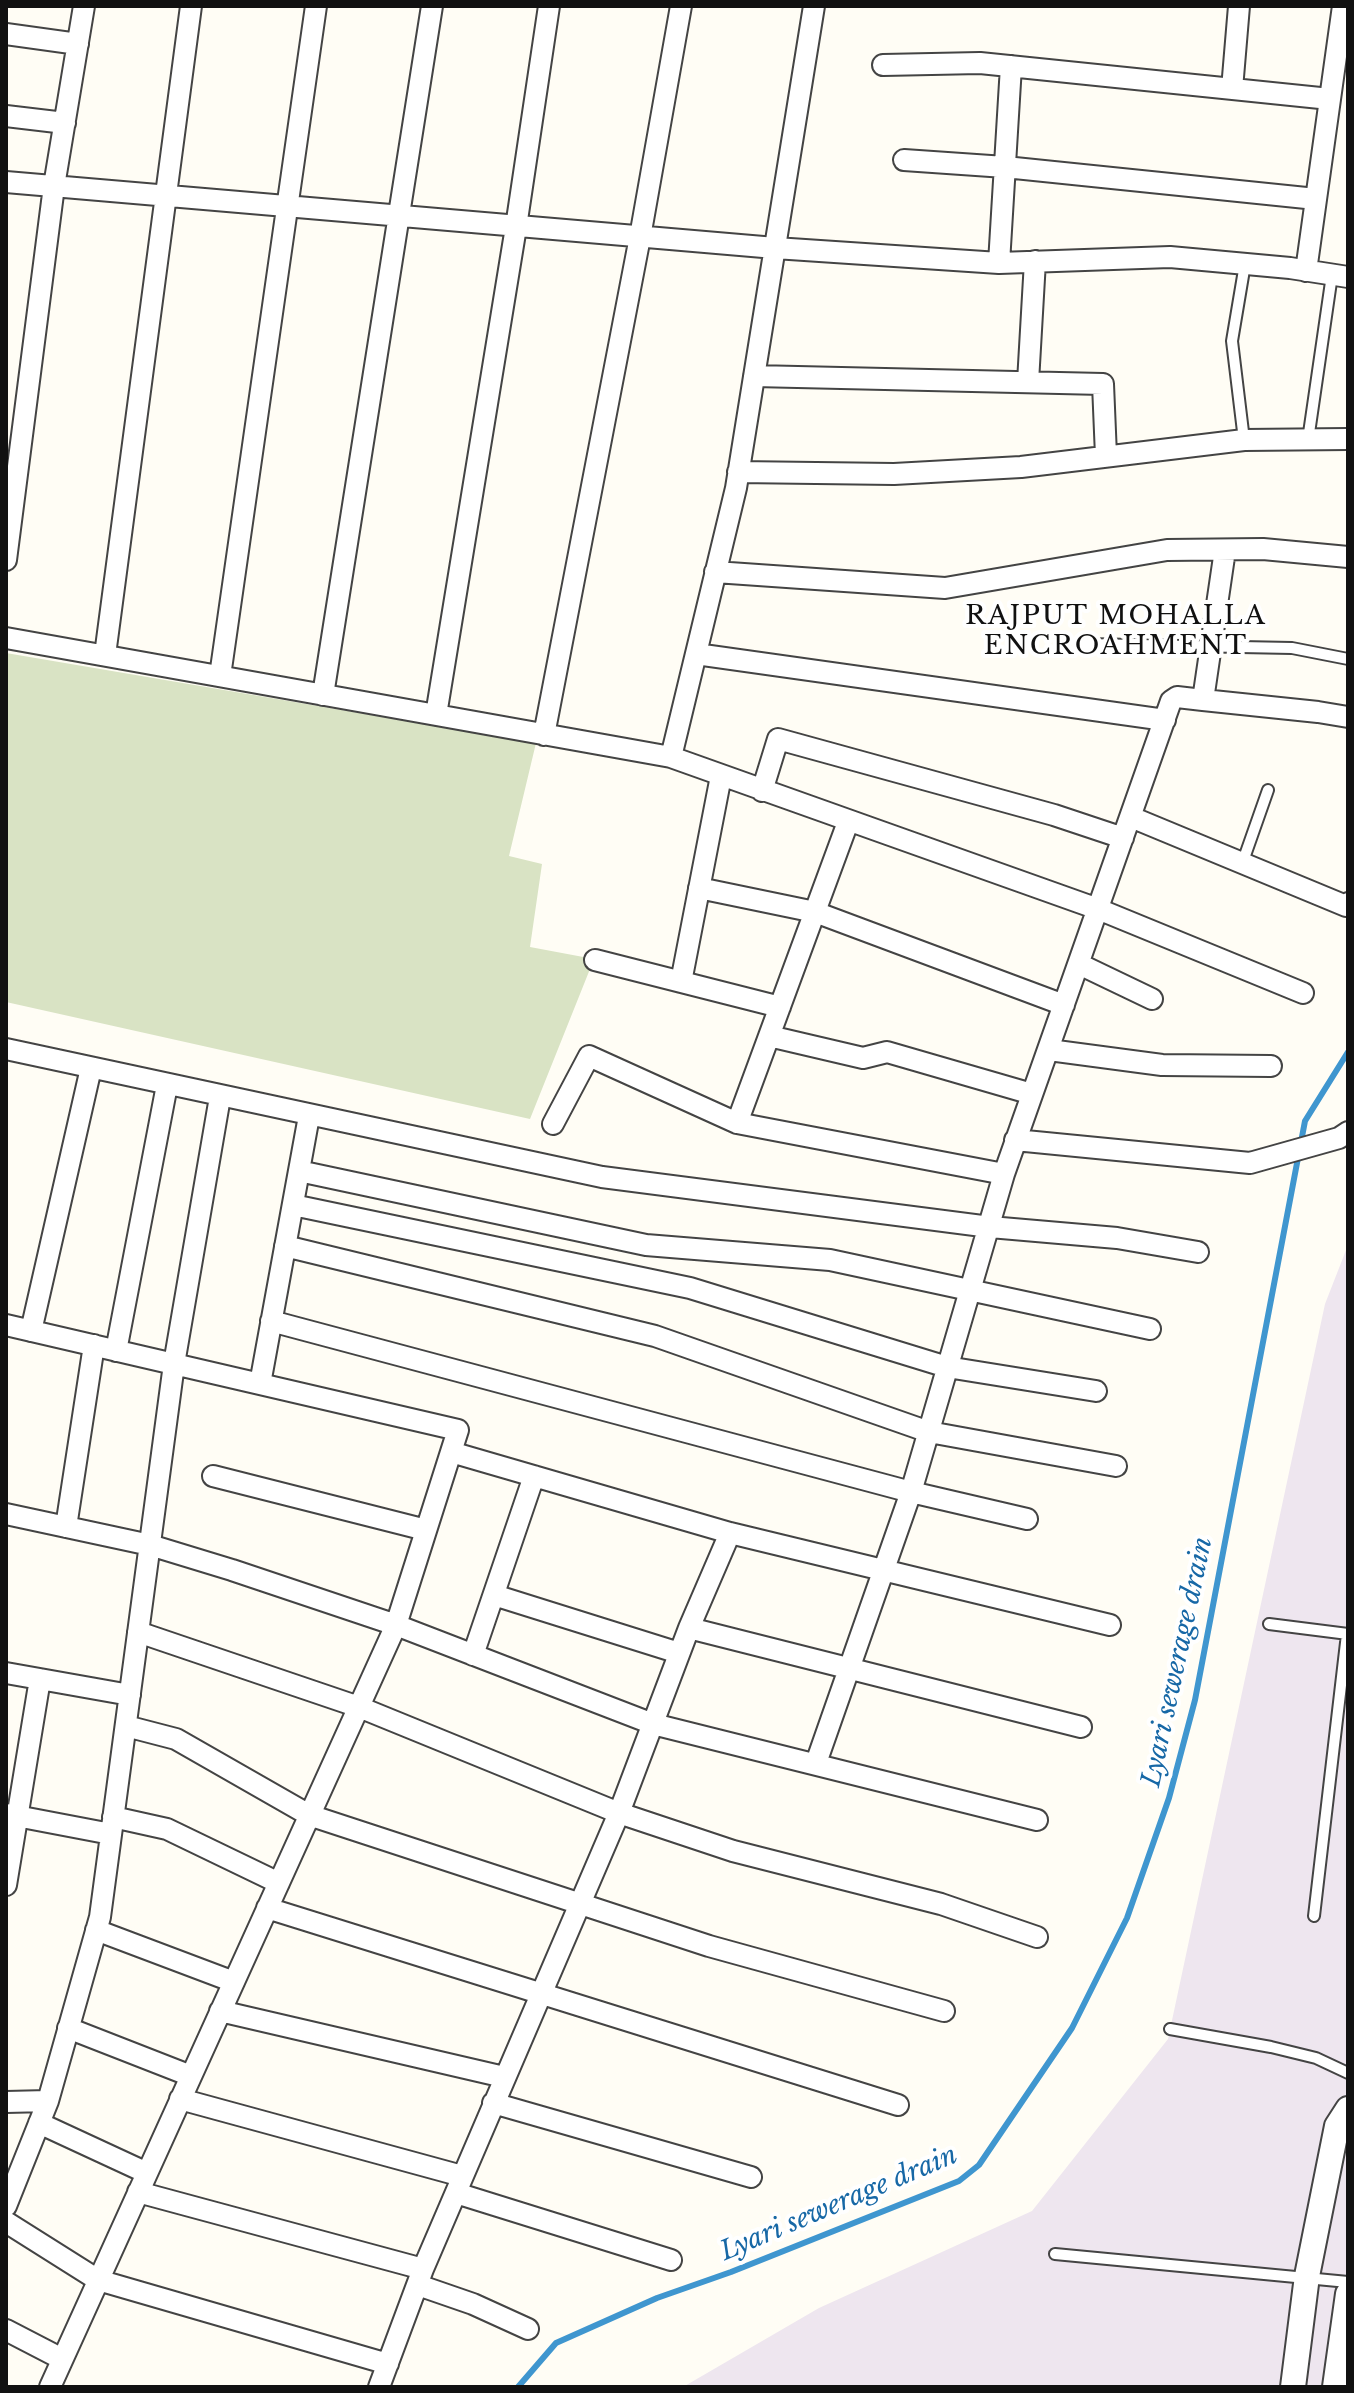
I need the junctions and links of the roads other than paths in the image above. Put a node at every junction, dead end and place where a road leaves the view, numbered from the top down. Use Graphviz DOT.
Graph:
graph roads {
  1 [pos="84,6"];
  2 [pos="191,6"];
  3 [pos="316,6"];
  4 [pos="432,6"];
  5 [pos="549,6"];
  6 [pos="681,6"];
  7 [pos="814,6"];
  8 [pos="1239,6"];
  9 [pos="1343,6"];
  10 [pos="6,34"];
  11 [pos="78,44"];
  12 [pos="883,65"];
  13 [pos="1011,66"];
  14 [pos="1232,89"];
  15 [pos="1330,99"];
  16 [pos="6,116"];
  17 [pos="65,123"];
  18 [pos="904,160"];
  19 [pos="1005,167"];
  20 [pos="6,182"];
  21 [pos="54,186"];
  22 [pos="167,197"];
  23 [pos="1316,199"];
  24 [pos="288,207"];
  25 [pos="399,217"];
  26 [pos="516,227"];
  27 [pos="640,237"];
  28 [pos="775,248"];
  29 [pos="1035,261"];
  30 [pos="999,263"];
  31 [pos="1245,264"];
  32 [pos="1306,271"];
  33 [pos="1340,276"];
  34 [pos="754,376"];
  35 [pos="1028,382"];
  36 [pos="1348,439"];
  37 [pos="1244,440"];
  38 [pos="1308,440"];
  39 [pos="1106,456"];
  40 [pos="738,472"];
  41 [pos="1225,550"];
  42 [pos="1348,557"];
  43 [pos="6,560"];
  44 [pos="715,572"];
  45 [pos="6,638"];
  46 [pos="1085,644"];
  47 [pos="1212,646"];
  48 [pos="696,654"];
  49 [pos="105,655"];
  50 [pos="1348,659"];
  51 [pos="220,676"];
  52 [pos="323,695"];
  53 [pos="1203,700"];
  54 [pos="436,715"];
  55 [pos="1348,717"];
  56 [pos="1165,720"];
  57 [pos="544,735"];
  58 [pos="671,757"];
  59 [pos="721,776"];
  60 [pos="1268,790"];
  61 [pos="762,791"];
  62 [pos="1131,817"];
  63 [pos="848,822"];
  64 [pos="1123,838"];
  65 [pos="1242,864"];
  66 [pos="699,888"];
  67 [pos="1348,903"];
  68 [pos="1098,909"];
  69 [pos="815,912"];
  70 [pos="595,960"];
  71 [pos="1079,964"];
  72 [pos="681,982"];
  73 [pos="1303,993"];
  74 [pos="1152,999"];
  75 [pos="1064,1005"];
  76 [pos="780,1007"];
  77 [pos="769,1036"];
  78 [pos="6,1049"];
  79 [pos="1049,1050"];
  80 [pos="1271,1066"];
  81 [pos="91,1068"];
  82 [pos="167,1085"];
  83 [pos="1032,1094"];
  84 [pos="220,1097"];
  85 [pos="309,1116"];
  86 [pos="737,1123"];
  87 [pos="553,1124"];
  88 [pos="1344,1135"];
  89 [pos="1015,1140"];
  90 [pos="299,1171"];
  91 [pos="1004,1174"];
  92 [pos="293,1205"];
  93 [pos="990,1227"];
  94 [pos="285,1246"];
  95 [pos="1198,1252"];
  96 [pos="971,1290"];
  97 [pos="271,1321"];
  98 [pos="6,1325"];
  99 [pos="1150,1329"];
  100 [pos="31,1331"];
  101 [pos="94,1345"];
  102 [pos="116,1351"];
  103 [pos="174,1364"];
  104 [pos="947,1367"];
  105 [pos="260,1384"];
  106 [pos="1096,1391"];
  107 [pos="929,1432"];
  108 [pos="451,1452"];
  109 [pos="1116,1466"];
  110 [pos="213,1476"];
  111 [pos="534,1476"];
  112 [pos="911,1492"];
  113 [pos="6,1514"];
  114 [pos="1027,1519"];
  115 [pos="66,1527"];
  116 [pos="426,1530"];
  117 [pos="730,1533"];
  118 [pos="150,1545"];
  119 [pos="885,1570"];
  120 [pos="494,1595"];
  121 [pos="1269,1624"];
  122 [pos="396,1625"];
  123 [pos="1110,1625"];
  124 [pos="689,1628"];
  125 [pos="138,1632"];
  126 [pos="1347,1634"];
  127 [pos="679,1653"];
  128 [pos="473,1655"];
  129 [pos="848,1668"];
  130 [pos="6,1673"];
  131 [pos="40,1679"];
  132 [pos="130,1695"];
  133 [pos="359,1707"];
  134 [pos="653,1724"];
  135 [pos="126,1726"];
  136 [pos="1081,1727"];
  137 [pos="816,1763"];
  138 [pos="619,1813"];
  139 [pos="12,1815"];
  140 [pos="309,1815"];
  141 [pos="1037,1820"];
  142 [pos="112,1826"];
  143 [pos="279,1883"];
  144 [pos="6,1885"];
  145 [pos="579,1906"];
  146 [pos="267,1908"];
  147 [pos="1314,1916"];
  148 [pos="96,1930"];
  149 [pos="1037,1937"];
  150 [pos="234,1982"];
  151 [pos="543,1993"];
  152 [pos="220,2011"];
  153 [pos="944,2011"];
  154 [pos="68,2028"];
  155 [pos="1170,2029"];
  156 [pos="1348,2073"];
  157 [pos="191,2076"];
  158 [pos="504,2077"];
  159 [pos="180,2099"];
  160 [pos="48,2101"];
  161 [pos="6,2102"];
  162 [pos="493,2103"];
  163 [pos="898,2105"];
  164 [pos="1348,2109"];
  165 [pos="39,2123"];
  166 [pos="147,2173"];
  167 [pos="751,2177"];
  168 [pos="459,2185"];
  169 [pos="138,2192"];
  170 [pos="6,2206"];
  171 [pos="6,2222"];
  172 [pos="1055,2254"];
  173 [pos="671,2260"];
  174 [pos="1307,2276"];
  175 [pos="420,2277"];
  176 [pos="98,2280"];
  177 [pos="1348,2282"];
  178 [pos="1348,2294"];
  179 [pos="528,2329"];
  180 [pos="6,2330"];
  181 [pos="62,2359"];
  182 [pos="387,2380"];
  183 [pos="50,2387"];
  184 [pos="1293,2387"];
  185 [pos="1335,2387"];
  1 -- 11 [label="street"];
  2 -- 22 [label="street"];
  3 -- 24 [label="street"];
  4 -- 25 [label="street"];
  5 -- 26 [label="street"];
  6 -- 27 [label="street"];
  7 -- 28 [label="street"];
  8 -- 14 [label="street"];
  9 -- 15 [label="street"];
  10 -- 11 [label="street"];
  11 -- 17 [label="street"];
  12 -- 13 [label="street"];
  13 -- 14 [label="street"];
  13 -- 19 [label="street"];
  14 -- 15 [label="street"];
  15 -- 23 [label="street"];
  16 -- 17 [label="street"];
  17 -- 21 [label="street"];
  18 -- 19 [label="street"];
  19 -- 23 [label="street"];
  19 -- 30 [label="street"];
  20 -- 21 [label="street"];
  21 -- 22 [label="street"];
  21 -- 43 [label="street"];
  22 -- 24 [label="street"];
  22 -- 49 [label="street"];
  23 -- 32 [label="street"];
  24 -- 25 [label="street"];
  24 -- 51 [label="street"];
  25 -- 26 [label="street"];
  25 -- 52 [label="street"];
  26 -- 27 [label="street"];
  26 -- 54 [label="street"];
  27 -- 28 [label="street"];
  27 -- 57 [label="street"];
  28 -- 30 [label="street"];
  28 -- 34 [label="street"];
  29 -- 30 [label="street"];
  29 -- 31 [label="street"];
  29 -- 35 [label="street"];
  31 -- 32 [label="street"];
  31 -- 37 [label="lane"];
  32 -- 33 [label="street"];
  33 -- 38 [label="lane"];
  34 -- 35 [label="street"];
  34 -- 40 [label="street"];
  35 -- 39 [label="street"];
  36 -- 38 [label="street"];
  37 -- 38 [label="street"];
  37 -- 39 [label="street"];
  39 -- 40 [label="street"];
  40 -- 44 [label="street"];
  41 -- 42 [label="street"];
  41 -- 44 [label="street"];
  41 -- 47 [label="street"];
  44 -- 48 [label="street"];
  45 -- 49 [label="street"];
  46 -- 47 [label="lane"];
  47 -- 50 [label="lane"];
  47 -- 53 [label="street"];
  48 -- 56 [label="street"];
  48 -- 58 [label="street"];
  49 -- 51 [label="street"];
  51 -- 52 [label="street"];
  52 -- 54 [label="street"];
  53 -- 55 [label="street"];
  53 -- 56 [label="street"];
  54 -- 57 [label="street"];
  56 -- 62 [label="street"];
  57 -- 58 [label="street"];
  58 -- 59 [label="street"];
  59 -- 61 [label="street"];
  59 -- 66 [label="street"];
  60 -- 65 [label="lane"];
  61 -- 63 [label="street"];
  61 -- 64 [label="street"];
  62 -- 64 [label="street"];
  62 -- 65 [label="street"];
  63 -- 68 [label="street"];
  63 -- 69 [label="street"];
  64 -- 68 [label="street"];
  65 -- 67 [label="street"];
  66 -- 69 [label="street"];
  66 -- 72 [label="street"];
  68 -- 71 [label="street"];
  68 -- 73 [label="street"];
  69 -- 75 [label="street"];
  69 -- 76 [label="street"];
  70 -- 72 [label="street"];
  71 -- 74 [label="street"];
  71 -- 75 [label="street"];
  72 -- 76 [label="street"];
  75 -- 79 [label="street"];
  76 -- 77 [label="street"];
  77 -- 83 [label="street"];
  77 -- 86 [label="street"];
  78 -- 81 [label="street"];
  79 -- 80 [label="street"];
  79 -- 83 [label="street"];
  81 -- 82 [label="street"];
  81 -- 100 [label="street"];
  82 -- 84 [label="street"];
  82 -- 102 [label="street"];
  83 -- 89 [label="street"];
  84 -- 85 [label="street"];
  84 -- 103 [label="street"];
  85 -- 90 [label="street"];
  85 -- 93 [label="street"];
  86 -- 87 [label="street"];
  86 -- 91 [label="street"];
  88 -- 89 [label="street"];
  89 -- 91 [label="street"];
  90 -- 92 [label="street"];
  90 -- 96 [label="street"];
  91 -- 93 [label="street"];
  92 -- 94 [label="street"];
  92 -- 104 [label="street"];
  93 -- 95 [label="street"];
  93 -- 96 [label="street"];
  94 -- 97 [label="street"];
  94 -- 107 [label="street"];
  96 -- 99 [label="street"];
  96 -- 104 [label="street"];
  97 -- 105 [label="street"];
  97 -- 112 [label="street"];
  98 -- 100 [label="street"];
  100 -- 101 [label="street"];
  101 -- 102 [label="street"];
  101 -- 115 [label="street"];
  102 -- 103 [label="street"];
  103 -- 105 [label="street"];
  103 -- 118 [label="street"];
  104 -- 106 [label="street"];
  104 -- 107 [label="street"];
  105 -- 108 [label="street"];
  107 -- 109 [label="street"];
  107 -- 112 [label="street"];
  108 -- 111 [label="street"];
  108 -- 116 [label="street"];
  110 -- 116 [label="street"];
  111 -- 117 [label="street"];
  111 -- 120 [label="street"];
  112 -- 114 [label="street"];
  112 -- 119 [label="street"];
  113 -- 115 [label="street"];
  115 -- 118 [label="street"];
  116 -- 122 [label="street"];
  117 -- 119 [label="street"];
  117 -- 124 [label="street"];
  118 -- 122 [label="street"];
  118 -- 125 [label="street"];
  119 -- 123 [label="street"];
  119 -- 129 [label="street"];
  120 -- 127 [label="street"];
  120 -- 128 [label="street"];
  121 -- 126 [label="lane"];
  122 -- 128 [label="street"];
  122 -- 133 [label="street"];
  124 -- 127 [label="street"];
  124 -- 129 [label="street"];
  125 -- 132 [label="street"];
  125 -- 133 [label="street"];
  126 -- 147 [label="lane"];
  127 -- 134 [label="street"];
  128 -- 134 [label="street"];
  129 -- 136 [label="street"];
  129 -- 137 [label="street"];
  130 -- 131 [label="street"];
  131 -- 132 [label="street"];
  131 -- 139 [label="street"];
  132 -- 135 [label="street"];
  133 -- 138 [label="street"];
  133 -- 140 [label="street"];
  134 -- 137 [label="street"];
  134 -- 138 [label="street"];
  135 -- 140 [label="street"];
  135 -- 142 [label="street"];
  137 -- 141 [label="street"];
  138 -- 145 [label="street"];
  138 -- 149 [label="street"];
  139 -- 142 [label="street"];
  139 -- 144 [label="street"];
  140 -- 143 [label="street"];
  140 -- 145 [label="street"];
  142 -- 143 [label="street"];
  142 -- 148 [label="street"];
  143 -- 146 [label="street"];
  145 -- 151 [label="street"];
  145 -- 153 [label="street"];
  146 -- 150 [label="street"];
  146 -- 151 [label="street"];
  148 -- 150 [label="street"];
  148 -- 154 [label="street"];
  150 -- 152 [label="street"];
  151 -- 158 [label="street"];
  151 -- 163 [label="street"];
  152 -- 157 [label="street"];
  152 -- 158 [label="street"];
  154 -- 157 [label="street"];
  154 -- 160 [label="street"];
  155 -- 156 [label="lane"];
  157 -- 159 [label="street"];
  158 -- 162 [label="street"];
  159 -- 166 [label="street"];
  159 -- 168 [label="street"];
  160 -- 161 [label="street"];
  160 -- 165 [label="street"];
  162 -- 167 [label="street"];
  162 -- 168 [label="street"];
  164 -- 174 [label="street"];
  165 -- 166 [label="street"];
  165 -- 170 [label="street"];
  166 -- 169 [label="street"];
  168 -- 173 [label="street"];
  168 -- 175 [label="street"];
  169 -- 175 [label="street"];
  169 -- 176 [label="street"];
  171 -- 176 [label="street"];
  172 -- 174 [label="lane"];
  174 -- 177 [label="lane"];
  174 -- 184 [label="street"];
  175 -- 179 [label="street"];
  175 -- 182 [label="street"];
  176 -- 181 [label="street"];
  176 -- 182 [label="street"];
  178 -- 185 [label="street"];
  180 -- 181 [label="street"];
  181 -- 183 [label="street"];
}
